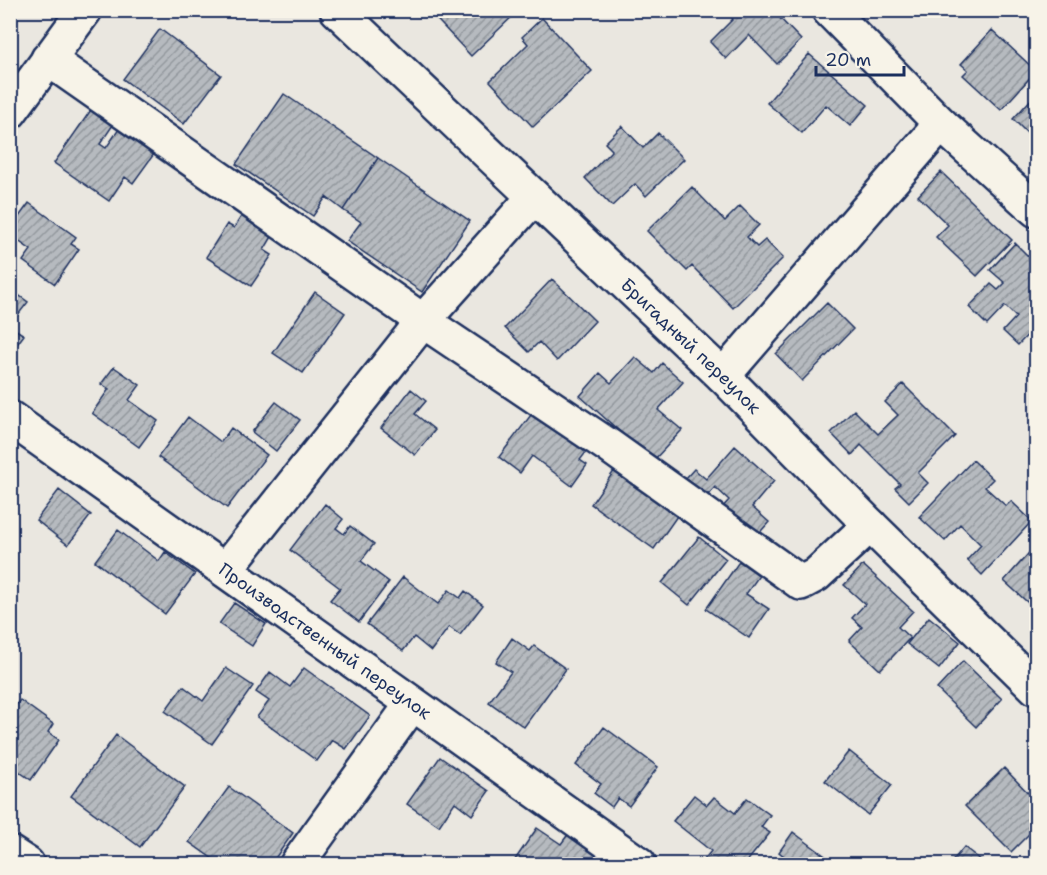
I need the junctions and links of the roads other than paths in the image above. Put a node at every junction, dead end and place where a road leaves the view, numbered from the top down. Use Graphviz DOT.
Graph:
graph roads {
  1 [pos="337,10"];
  2 [pos="829,10"];
  3 [pos="78,13"];
  4 [pos="48,59"];
  5 [pos="10,112"];
  6 [pos="941,124"];
  7 [pos="534,197"];
  8 [pos="1036,210"];
  9 [pos="423,321"];
  10 [pos="723,376"];
  11 [pos="10,418"];
  12 [pos="870,525"];
  13 [pos="225,570"];
  14 [pos="1036,688"];
  15 [pos="412,704"];
  16 [pos="10,853"];
  17 [pos="27,864"];
  18 [pos="297,864"];
  19 [pos="639,864"];
  1 -- 7 [label="street, Бригадный переулок"];
  2 -- 6 [label="street"];
  3 -- 4 [label="street"];
  4 -- 5 [label="street"];
  4 -- 9 [label="street"];
  6 -- 8 [label="street"];
  6 -- 10 [label="street"];
  7 -- 9 [label="street"];
  7 -- 10 [label="street, Бригадный переулок"];
  9 -- 12 [label="street"];
  9 -- 13 [label="street"];
  10 -- 12 [label="street, Бригадный переулок"];
  11 -- 13 [label="street, Производственный переулок"];
  12 -- 14 [label="street, Бригадный переулок"];
  13 -- 15 [label="street, Производственный переулок"];
  15 -- 18 [label="street"];
  15 -- 19 [label="street, Производственный переулок"];
  16 -- 17 [label="street"];
}
